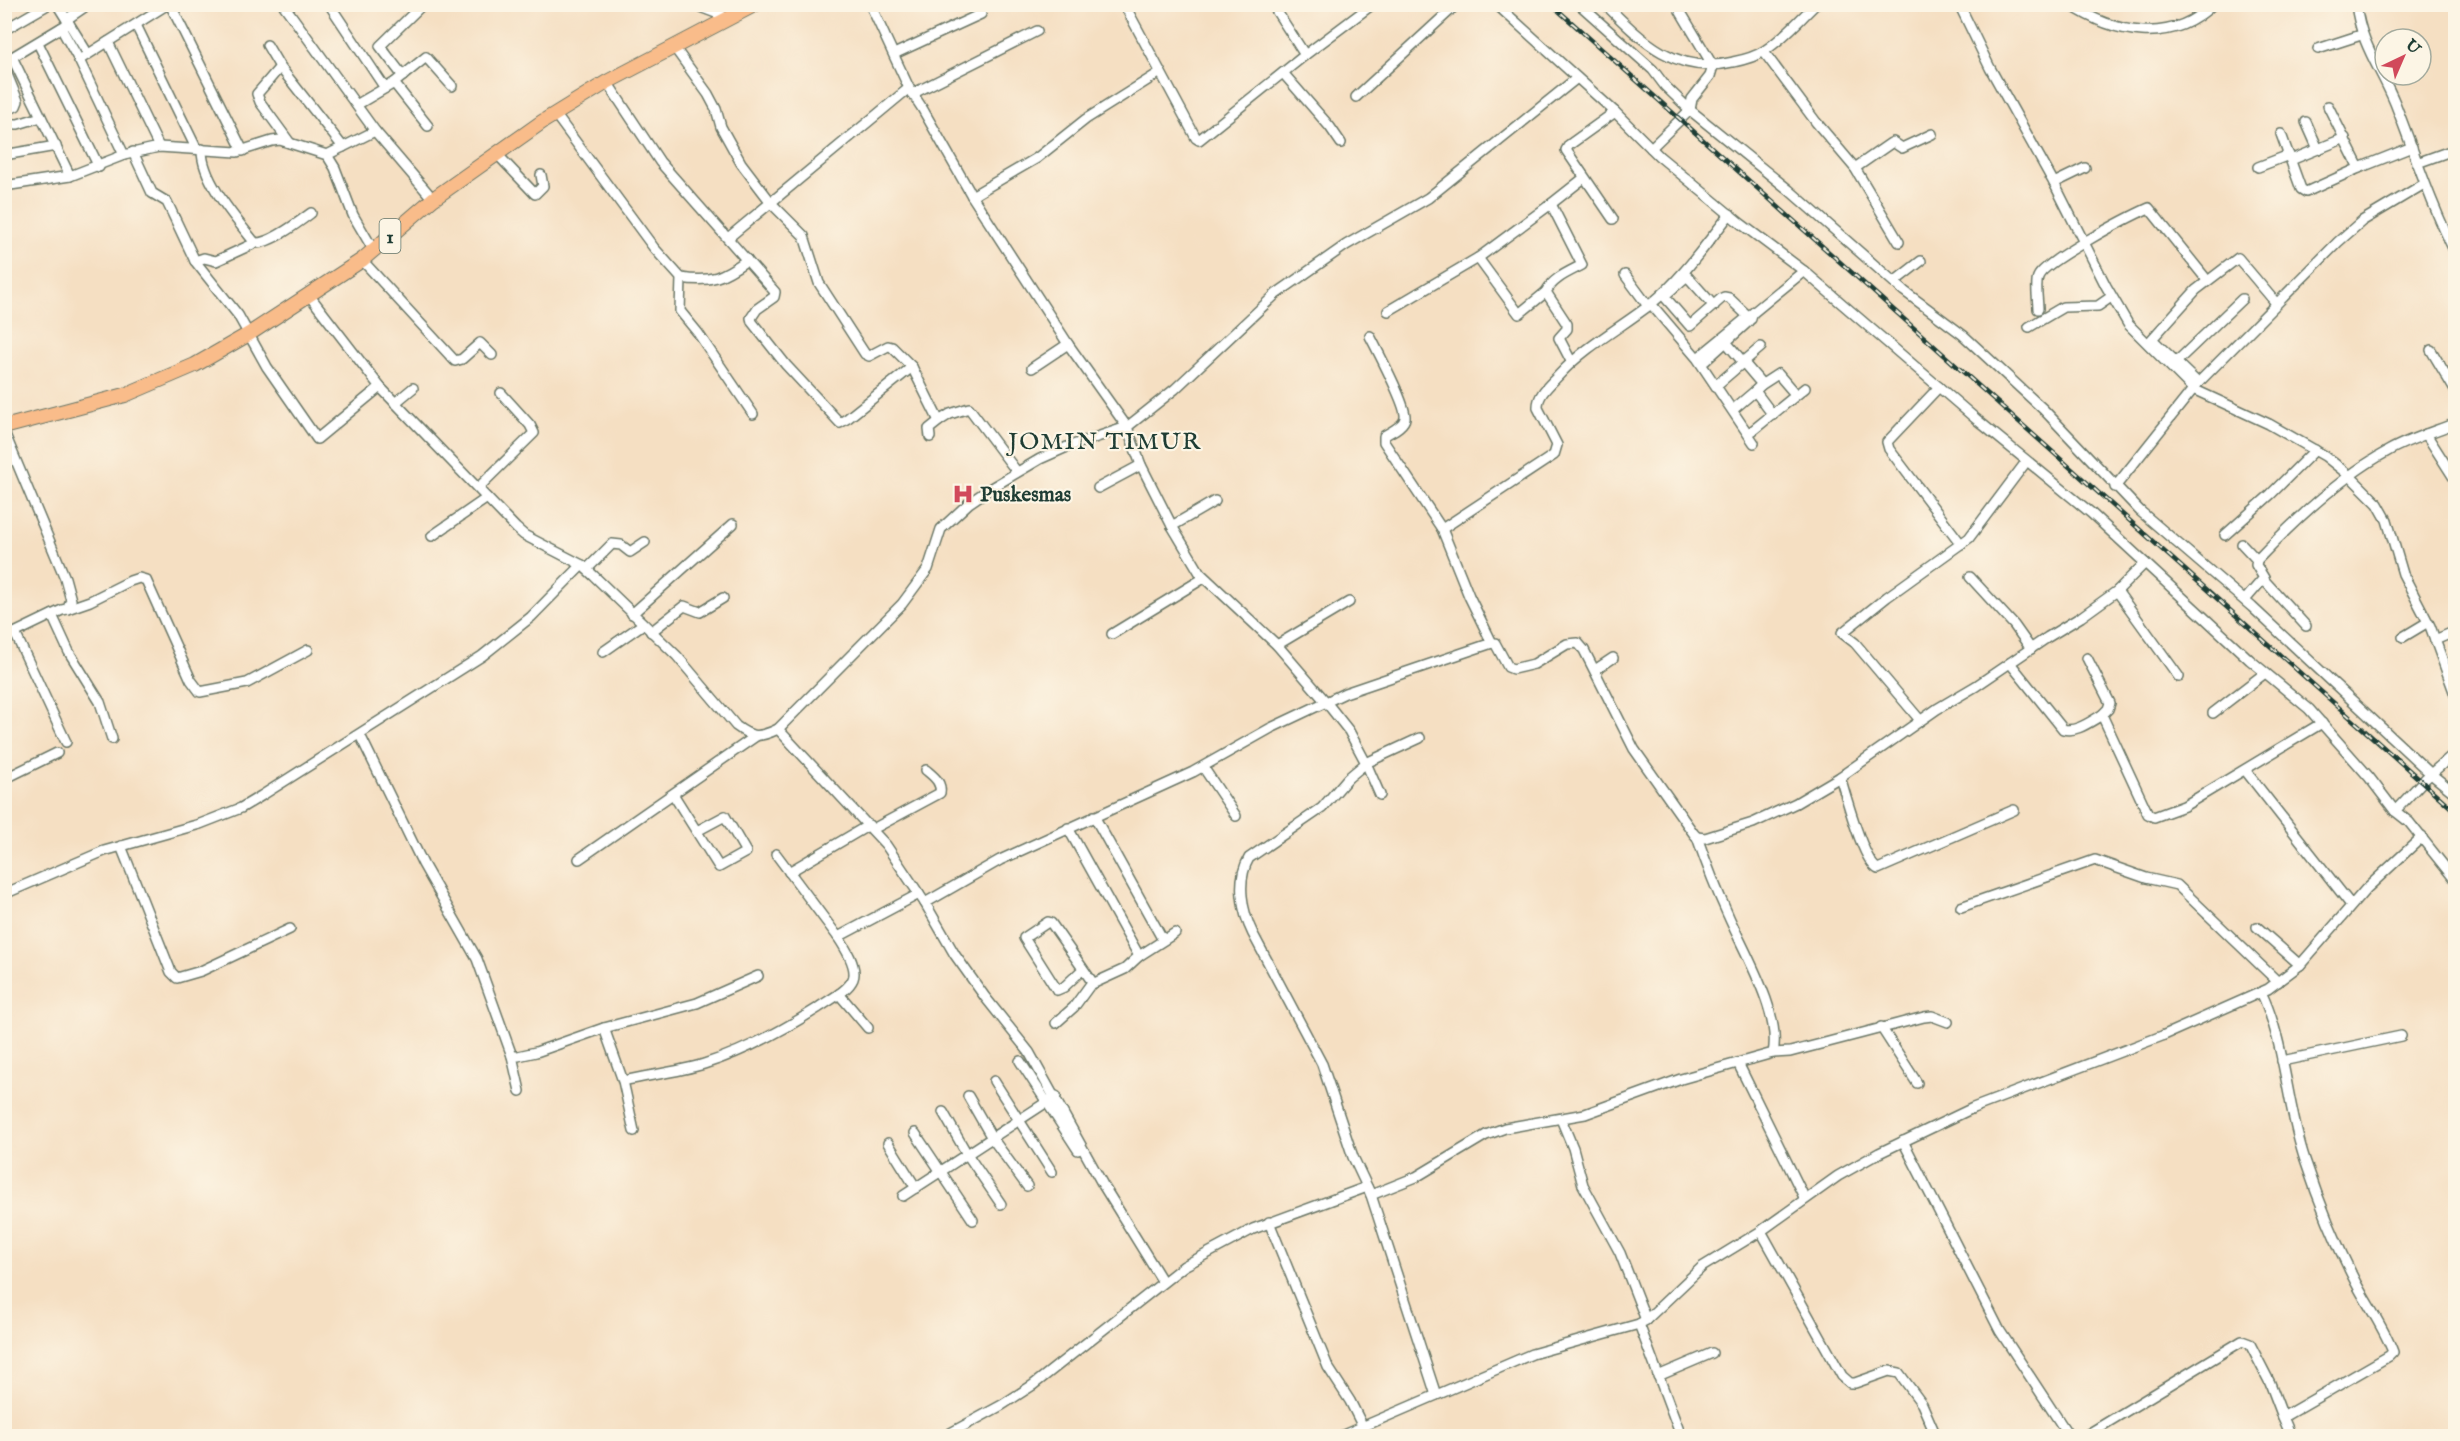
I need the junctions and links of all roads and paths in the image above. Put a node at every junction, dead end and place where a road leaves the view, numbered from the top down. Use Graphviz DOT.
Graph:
graph roads {
  1 [pos="49,4"];
  2 [pos="57,4"];
  3 [pos="89,4"];
  4 [pos="169,4"];
  5 [pos="283,4"];
  6 [pos="329,4"];
  7 [pos="423,4"];
  8 [pos="692,4"];
  9 [pos="756,4"];
  10 [pos="870,4"];
  11 [pos="1124,4"];
  12 [pos="1272,4"];
  13 [pos="1373,4"];
  14 [pos="1457,4"];
  15 [pos="1496,4"];
  16 [pos="1580,4"];
  17 [pos="1605,4"];
  18 [pos="1676,4"];
  19 [pos="1816,4"];
  20 [pos="1959,4"];
  21 [pos="2069,4"];
  22 [pos="2356,4"];
  23 [pos="2212,5"];
  24 [pos="78,8"];
  25 [pos="981,14"];
  26 [pos="729,18"];
  27 [pos="66,23"];
  28 [pos="136,25"];
  29 [pos="4,30"];
  30 [pos="1037,31"];
  31 [pos="2361,35"];
  32 [pos="108,42"];
  33 [pos="38,43"];
  34 [pos="267,45"];
  35 [pos="674,47"];
  36 [pos="2318,49"];
  37 [pos="1764,52"];
  38 [pos="88,54"];
  39 [pos="894,54"];
  40 [pos="1305,55"];
  41 [pos="8,60"];
  42 [pos="79,60"];
  43 [pos="1713,66"];
  44 [pos="280,67"];
  45 [pos="4,68"];
  46 [pos="1159,73"];
  47 [pos="1283,73"];
  48 [pos="403,76"];
  49 [pos="1577,78"];
  50 [pos="608,82"];
  51 [pos="394,83"];
  52 [pos="452,86"];
  53 [pos="385,88"];
  54 [pos="910,91"];
  55 [pos="1356,97"];
  56 [pos="358,104"];
  57 [pos="2328,106"];
  58 [pos="1690,110"];
  59 [pos="4,112"];
  60 [pos="1615,112"];
  61 [pos="555,114"];
  62 [pos="41,117"];
  63 [pos="2306,122"];
  64 [pos="4,124"];
  65 [pos="428,126"];
  66 [pos="375,130"];
  67 [pos="1932,134"];
  68 [pos="2281,134"];
  69 [pos="2345,138"];
  70 [pos="290,143"];
  71 [pos="1341,144"];
  72 [pos="56,146"];
  73 [pos="159,147"];
  74 [pos="343,147"];
  75 [pos="2412,147"];
  76 [pos="1651,148"];
  77 [pos="199,149"];
  78 [pos="2318,149"];
  79 [pos="2456,149"];
  80 [pos="243,151"];
  81 [pos="496,153"];
  82 [pos="129,154"];
  83 [pos="4,155"];
  84 [pos="327,155"];
  85 [pos="2290,158"];
  86 [pos="2417,163"];
  87 [pos="99,166"];
  88 [pos="2258,167"];
  89 [pos="1856,168"];
  90 [pos="2085,168"];
  91 [pos="2359,168"];
  92 [pos="541,175"];
  93 [pos="70,176"];
  94 [pos="1584,178"];
  95 [pos="2054,183"];
  96 [pos="2424,184"];
  97 [pos="4,186"];
  98 [pos="972,196"];
  99 [pos="433,199"];
  100 [pos="771,201"];
  101 [pos="1551,204"];
  102 [pos="311,213"];
  103 [pos="1730,214"];
  104 [pos="1613,219"];
  105 [pos="728,238"];
  106 [pos="1899,242"];
  107 [pos="2085,242"];
  108 [pos="255,243"];
  109 [pos="374,251"];
  110 [pos="2456,254"];
  111 [pos="1478,258"];
  112 [pos="362,260"];
  113 [pos="747,260"];
  114 [pos="195,261"];
  115 [pos="1921,261"];
  116 [pos="1804,271"];
  117 [pos="1625,275"];
  118 [pos="681,278"];
  119 [pos="2207,280"];
  120 [pos="1894,282"];
  121 [pos="1546,292"];
  122 [pos="309,296"];
  123 [pos="2111,297"];
  124 [pos="2242,298"];
  125 [pos="2276,303"];
  126 [pos="1650,305"];
  127 [pos="1714,306"];
  128 [pos="2038,309"];
  129 [pos="1388,311"];
  130 [pos="1750,317"];
  131 [pos="1690,326"];
  132 [pos="2028,327"];
  133 [pos="1682,333"];
  134 [pos="249,334"];
  135 [pos="1370,336"];
  136 [pos="2150,342"];
  137 [pos="1068,344"];
  138 [pos="1761,347"];
  139 [pos="2431,350"];
  140 [pos="492,355"];
  141 [pos="1571,361"];
  142 [pos="1743,362"];
  143 [pos="2173,365"];
  144 [pos="912,367"];
  145 [pos="1032,368"];
  146 [pos="1719,383"];
  147 [pos="2195,386"];
  148 [pos="380,387"];
  149 [pos="1939,387"];
  150 [pos="413,388"];
  151 [pos="1758,388"];
  152 [pos="1805,388"];
  153 [pos="2456,392"];
  154 [pos="501,393"];
  155 [pos="1796,395"];
  156 [pos="395,403"];
  157 [pos="1736,408"];
  158 [pos="753,414"];
  159 [pos="1773,415"];
  160 [pos="939,421"];
  161 [pos="2456,423"];
  162 [pos="4,427"];
  163 [pos="1127,427"];
  164 [pos="1752,431"];
  165 [pos="4,432"];
  166 [pos="2426,434"];
  167 [pos="930,436"];
  168 [pos="1754,443"];
  169 [pos="2315,450"];
  170 [pos="2026,462"];
  171 [pos="1141,465"];
  172 [pos="1017,472"];
  173 [pos="2350,476"];
  174 [pos="2456,481"];
  175 [pos="2115,487"];
  176 [pos="478,488"];
  177 [pos="1098,488"];
  178 [pos="487,498"];
  179 [pos="1215,501"];
  180 [pos="733,524"];
  181 [pos="1172,526"];
  182 [pos="1442,529"];
  183 [pos="2225,535"];
  184 [pos="432,536"];
  185 [pos="645,542"];
  186 [pos="1961,544"];
  187 [pos="2242,544"];
  188 [pos="2257,560"];
  189 [pos="2145,563"];
  190 [pos="584,567"];
  191 [pos="1970,576"];
  192 [pos="1204,578"];
  193 [pos="2264,580"];
  194 [pos="2116,591"];
  195 [pos="723,598"];
  196 [pos="2245,600"];
  197 [pos="1349,602"];
  198 [pos="67,609"];
  199 [pos="632,614"];
  200 [pos="52,615"];
  201 [pos="2428,622"];
  202 [pos="643,624"];
  203 [pos="2306,626"];
  204 [pos="651,632"];
  205 [pos="2456,632"];
  206 [pos="15,633"];
  207 [pos="1112,634"];
  208 [pos="2403,637"];
  209 [pos="4,638"];
  210 [pos="2435,640"];
  211 [pos="1492,643"];
  212 [pos="1277,645"];
  213 [pos="2031,649"];
  214 [pos="308,650"];
  215 [pos="603,652"];
  216 [pos="1613,658"];
  217 [pos="2086,658"];
  218 [pos="2010,663"];
  219 [pos="1595,670"];
  220 [pos="2265,673"];
  221 [pos="2180,677"];
  222 [pos="2456,697"];
  223 [pos="1326,702"];
  224 [pos="2213,713"];
  225 [pos="2102,715"];
  226 [pos="1920,720"];
  227 [pos="2322,723"];
  228 [pos="778,729"];
  229 [pos="360,735"];
  230 [pos="756,736"];
  231 [pos="1420,738"];
  232 [pos="112,739"];
  233 [pos="66,742"];
  234 [pos="2456,752"];
  235 [pos="57,753"];
  236 [pos="1366,763"];
  237 [pos="1203,767"];
  238 [pos="926,770"];
  239 [pos="2245,770"];
  240 [pos="2431,774"];
  241 [pos="1840,777"];
  242 [pos="4,779"];
  243 [pos="673,794"];
  244 [pos="2456,794"];
  245 [pos="1380,795"];
  246 [pos="2014,810"];
  247 [pos="2395,811"];
  248 [pos="1094,816"];
  249 [pos="1236,816"];
  250 [pos="871,827"];
  251 [pos="1068,828"];
  252 [pos="697,831"];
  253 [pos="1697,837"];
  254 [pos="2422,837"];
  255 [pos="121,846"];
  256 [pos="776,854"];
  257 [pos="579,859"];
  258 [pos="789,872"];
  259 [pos="2456,881"];
  260 [pos="4,894"];
  261 [pos="918,894"];
  262 [pos="925,903"];
  263 [pos="2351,905"];
  264 [pos="1961,907"];
  265 [pos="2257,927"];
  266 [pos="290,929"];
  267 [pos="1175,933"];
  268 [pos="838,937"];
  269 [pos="1163,940"];
  270 [pos="1139,956"];
  271 [pos="2300,965"];
  272 [pos="1083,969"];
  273 [pos="758,976"];
  274 [pos="2278,982"];
  275 [pos="1093,983"];
  276 [pos="2261,992"];
  277 [pos="839,994"];
  278 [pos="1948,1022"];
  279 [pos="1056,1023"];
  280 [pos="1881,1027"];
  281 [pos="604,1028"];
  282 [pos="868,1028"];
  283 [pos="2401,1036"];
  284 [pos="1773,1053"];
  285 [pos="512,1056"];
  286 [pos="1020,1061"];
  287 [pos="2282,1061"];
  288 [pos="1738,1063"];
  289 [pos="623,1081"];
  290 [pos="994,1081"];
  291 [pos="1917,1083"];
  292 [pos="520,1091"];
  293 [pos="968,1096"];
  294 [pos="1056,1096"];
  295 [pos="1046,1103"];
  296 [pos="943,1112"];
  297 [pos="1561,1119"];
  298 [pos="1018,1121"];
  299 [pos="634,1131"];
  300 [pos="915,1133"];
  301 [pos="992,1138"];
  302 [pos="1903,1141"];
  303 [pos="888,1143"];
  304 [pos="1078,1150"];
  305 [pos="967,1154"];
  306 [pos="940,1172"];
  307 [pos="1052,1172"];
  308 [pos="1027,1186"];
  309 [pos="916,1188"];
  310 [pos="1369,1191"];
  311 [pos="903,1196"];
  312 [pos="1805,1199"];
  313 [pos="1001,1204"];
  314 [pos="974,1220"];
  315 [pos="1269,1222"];
  316 [pos="1761,1231"];
  317 [pos="1163,1282"];
  318 [pos="1642,1322"];
  319 [pos="1712,1353"];
  320 [pos="1658,1376"];
  321 [pos="1436,1395"];
  322 [pos="2283,1417"];
  323 [pos="1363,1427"];
  324 [pos="2098,1433"];
  325 [pos="945,1437"];
  326 [pos="1341,1437"];
  327 [pos="1681,1437"];
  328 [pos="1936,1437"];
  329 [pos="2069,1437"];
  330 [pos="2085,1437"];
  331 [pos="2292,1437"];
  1 -- 29 [label="street"];
  2 -- 27 [label="street"];
  3 -- 24 [label="street"];
  4 -- 28 [label="street"];
  4 -- 80 [label="street"];
  5 -- 56 [label="street"];
  6 -- 53 [label="street"];
  7 -- 48 [label="street"];
  8 -- 26 [label="street"];
  9 -- 26 [label="highway, 1"];
  10 -- 39 [label="street"];
  11 -- 46 [label="street"];
  12 -- 40 [label="street"];
  13 -- 40 [label="street"];
  14 -- 55 [label="street"];
  15 -- 49 [label="street"];
  16 -- 58 [label="street"];
  17 -- 43 [label="street"];
  18 -- 43 [label="street"];
  19 -- 37 [label="street"];
  20 -- 95 [label="street"];
  21 -- 23 [label="street"];
  22 -- 31 [label="street"];
  24 -- 27 [label="street"];
  25 -- 39 [label="street"];
  26 -- 35 [label="highway, 1"];
  27 -- 33 [label="street"];
  27 -- 38 [label="street"];
  27 -- 42 [label="street"];
  28 -- 32 [label="street"];
  28 -- 77 [label="street"];
  30 -- 54 [label="street"];
  31 -- 36 [label="street"];
  31 -- 75 [label="street"];
  32 -- 38 [label="street"];
  32 -- 73 [label="street"];
  33 -- 41 [label="street"];
  33 -- 87 [label="street"];
  34 -- 44 [label="street"];
  35 -- 50 [label="highway, 1"];
  35 -- 100 [label="street"];
  37 -- 43 [label="street"];
  37 -- 89 [label="street"];
  38 -- 42 [label="street"];
  39 -- 54 [label="street"];
  40 -- 47 [label="street"];
  41 -- 62 [label="street"];
  42 -- 82 [label="street"];
  43 -- 58 [label="street"];
  44 -- 70 [label="street"];
  44 -- 74 [label="street"];
  45 -- 59 [label="street"];
  46 -- 47 [label="street"];
  46 -- 98 [label="street"];
  47 -- 71 [label="street"];
  48 -- 51 [label="street"];
  48 -- 52 [label="street"];
  49 -- 60 [label="street"];
  49 -- 163 [label="street"];
  50 -- 61 [label="highway, 1"];
  50 -- 105 [label="street"];
  51 -- 53 [label="street"];
  51 -- 65 [label="street"];
  53 -- 56 [label="street"];
  54 -- 98 [label="street"];
  54 -- 100 [label="street"];
  56 -- 66 [label="street"];
  57 -- 69 [label="street"];
  58 -- 76 [label="street"];
  58 -- 120 [label="street"];
  60 -- 76 [label="street"];
  60 -- 94 [label="street"];
  61 -- 81 [label="highway, 1"];
  61 -- 118 [label="street"];
  62 -- 64 [label="street"];
  62 -- 72 [label="street"];
  63 -- 78 [label="street"];
  66 -- 74 [label="street"];
  66 -- 99 [label="street"];
  67 -- 89 [label="street"];
  68 -- 85 [label="street"];
  69 -- 78 [label="street"];
  69 -- 91 [label="street"];
  70 -- 80 [label="street"];
  70 -- 84 [label="street"];
  72 -- 83 [label="street"];
  72 -- 93 [label="street"];
  73 -- 77 [label="street"];
  73 -- 82 [label="street"];
  74 -- 84 [label="street"];
  75 -- 86 [label="street"];
  75 -- 91 [label="street"];
  76 -- 103 [label="street"];
  77 -- 80 [label="street"];
  77 -- 108 [label="street"];
  78 -- 85 [label="street"];
  79 -- 86 [label="street"];
  81 -- 92 [label="street"];
  81 -- 99 [label="highway, 1"];
  82 -- 87 [label="street"];
  82 -- 114 [label="street"];
  84 -- 109 [label="street"];
  85 -- 88 [label="street"];
  85 -- 91 [label="street"];
  86 -- 96 [label="street"];
  87 -- 93 [label="street"];
  89 -- 106 [label="street"];
  90 -- 95 [label="street"];
  93 -- 97 [label="street"];
  94 -- 101 [label="street"];
  94 -- 104 [label="street"];
  95 -- 107 [label="street"];
  96 -- 110 [label="street"];
  96 -- 125 [label="street"];
  98 -- 137 [label="street"];
  99 -- 109 [label="highway, 1"];
  100 -- 105 [label="street"];
  100 -- 144 [label="street"];
  101 -- 111 [label="street"];
  101 -- 121 [label="street"];
  102 -- 108 [label="street"];
  103 -- 116 [label="street"];
  103 -- 126 [label="street"];
  105 -- 113 [label="street"];
  107 -- 119 [label="street"];
  107 -- 123 [label="street"];
  107 -- 128 [label="street"];
  108 -- 114 [label="street"];
  109 -- 112 [label="highway, 1"];
  111 -- 121 [label="street"];
  111 -- 129 [label="street"];
  112 -- 122 [label="highway, 1"];
  112 -- 140 [label="street"];
  113 -- 118 [label="street"];
  113 -- 144 [label="street"];
  114 -- 134 [label="street"];
  115 -- 120 [label="street"];
  116 -- 130 [label="street"];
  116 -- 149 [label="street"];
  117 -- 126 [label="street"];
  118 -- 158 [label="street"];
  119 -- 125 [label="street"];
  119 -- 136 [label="street"];
  120 -- 175 [label="street"];
  121 -- 141 [label="street"];
  122 -- 134 [label="highway, 1"];
  122 -- 148 [label="street"];
  123 -- 132 [label="street"];
  123 -- 136 [label="street"];
  124 -- 143 [label="street"];
  125 -- 147 [label="street"];
  126 -- 141 [label="street"];
  126 -- 168 [label="street"];
  127 -- 130 [label="street"];
  127 -- 131 [label="street"];
  127 -- 131 [label="street"];
  130 -- 142 [label="street"];
  131 -- 133 [label="street"];
  134 -- 148 [label="street"];
  134 -- 162 [label="highway, 1"];
  135 -- 182 [label="street"];
  136 -- 143 [label="street"];
  137 -- 145 [label="street"];
  137 -- 163 [label="street"];
  138 -- 142 [label="street"];
  139 -- 153 [label="street"];
  141 -- 182 [label="street"];
  142 -- 146 [label="street"];
  142 -- 151 [label="street"];
  143 -- 147 [label="street"];
  144 -- 160 [label="street"];
  147 -- 169 [label="street"];
  147 -- 175 [label="street"];
  148 -- 156 [label="street"];
  149 -- 170 [label="street"];
  149 -- 186 [label="street"];
  150 -- 156 [label="street"];
  151 -- 155 [label="street"];
  151 -- 157 [label="street"];
  151 -- 159 [label="street"];
  152 -- 155 [label="street"];
  154 -- 176 [label="street"];
  155 -- 159 [label="street"];
  156 -- 176 [label="street"];
  159 -- 164 [label="street"];
  160 -- 167 [label="street"];
  160 -- 172 [label="street"];
  161 -- 166 [label="street"];
  163 -- 171 [label="street"];
  163 -- 172 [label="street"];
  165 -- 198 [label="street"];
  166 -- 173 [label="street"];
  166 -- 174 [label="street"];
  169 -- 173 [label="street"];
  169 -- 183 [label="street"];
  170 -- 186 [label="street"];
  170 -- 189 [label="street"];
  171 -- 177 [label="street"];
  171 -- 181 [label="street"];
  172 -- 228 [label="street"];
  173 -- 188 [label="street"];
  173 -- 201 [label="street"];
  175 -- 196 [label="street"];
  176 -- 178 [label="street"];
  178 -- 184 [label="street"];
  178 -- 190 [label="street"];
  179 -- 181 [label="street"];
  180 -- 199 [label="street"];
  181 -- 192 [label="street"];
  182 -- 211 [label="street"];
  185 -- 190 [label="street"];
  186 -- 226 [label="street"];
  187 -- 188 [label="street"];
  188 -- 193 [label="street"];
  189 -- 194 [label="street"];
  189 -- 220 [label="street"];
  190 -- 199 [label="street"];
  190 -- 229 [label="street"];
  191 -- 213 [label="street"];
  192 -- 207 [label="street"];
  192 -- 212 [label="street"];
  193 -- 196 [label="street"];
  193 -- 203 [label="street"];
  194 -- 213 [label="street"];
  194 -- 221 [label="street"];
  195 -- 204 [label="street"];
  196 -- 240 [label="street"];
  197 -- 212 [label="street"];
  198 -- 200 [label="street"];
  198 -- 214 [label="street"];
  199 -- 202 [label="street"];
  200 -- 206 [label="street"];
  200 -- 232 [label="street"];
  201 -- 208 [label="street"];
  201 -- 210 [label="street"];
  202 -- 204 [label="street"];
  202 -- 215 [label="street"];
  204 -- 230 [label="street"];
  205 -- 210 [label="street"];
  206 -- 209 [label="street"];
  206 -- 233 [label="street"];
  210 -- 222 [label="street"];
  211 -- 219 [label="street"];
  211 -- 223 [label="street"];
  212 -- 223 [label="street"];
  213 -- 218 [label="street"];
  216 -- 219 [label="street"];
  217 -- 225 [label="street"];
  218 -- 225 [label="street"];
  218 -- 226 [label="street"];
  219 -- 253 [label="street"];
  220 -- 224 [label="street"];
  220 -- 227 [label="street"];
  223 -- 236 [label="street"];
  223 -- 237 [label="street"];
  225 -- 239 [label="street"];
  226 -- 241 [label="street"];
  227 -- 239 [label="street"];
  227 -- 247 [label="street"];
  228 -- 230 [label="street"];
  228 -- 250 [label="street"];
  229 -- 255 [label="street"];
  229 -- 285 [label="street"];
  230 -- 243 [label="street"];
  231 -- 236 [label="street"];
  234 -- 240 [label="street"];
  235 -- 242 [label="street"];
  236 -- 245 [label="street"];
  236 -- 310 [label="street"];
  237 -- 248 [label="street"];
  237 -- 249 [label="street"];
  238 -- 250 [label="street"];
  239 -- 263 [label="street"];
  240 -- 244 [label="street"];
  240 -- 247 [label="street"];
  241 -- 246 [label="street"];
  241 -- 253 [label="street"];
  243 -- 252 [label="street"];
  243 -- 257 [label="street"];
  247 -- 254 [label="street"];
  248 -- 251 [label="street"];
  248 -- 269 [label="street"];
  250 -- 258 [label="street"];
  250 -- 261 [label="street"];
  251 -- 262 [label="street"];
  251 -- 270 [label="street"];
  252 -- 252 [label="street"];
  253 -- 284 [label="street"];
  254 -- 259 [label="street"];
  254 -- 263 [label="street"];
  255 -- 260 [label="street"];
  255 -- 266 [label="street"];
  256 -- 258 [label="street"];
  258 -- 268 [label="street"];
  261 -- 262 [label="street"];
  261 -- 268 [label="street"];
  262 -- 294 [label="street"];
  263 -- 271 [label="street"];
  264 -- 274 [label="street"];
  265 -- 271 [label="street"];
  267 -- 269 [label="street"];
  268 -- 277 [label="street"];
  269 -- 270 [label="street"];
  270 -- 275 [label="street"];
  271 -- 274 [label="street"];
  272 -- 272 [label="street"];
  272 -- 275 [label="street"];
  273 -- 281 [label="street"];
  274 -- 276 [label="street"];
  275 -- 279 [label="street"];
  276 -- 287 [label="street"];
  276 -- 302 [label="street"];
  277 -- 282 [label="street"];
  277 -- 289 [label="street"];
  278 -- 280 [label="street"];
  280 -- 284 [label="street"];
  280 -- 291 [label="street"];
  281 -- 285 [label="street"];
  281 -- 289 [label="street"];
  283 -- 287 [label="street"];
  284 -- 288 [label="street"];
  285 -- 292 [label="street"];
  286 -- 295 [label="street"];
  287 -- 322 [label="street"];
  288 -- 297 [label="street"];
  288 -- 312 [label="street"];
  289 -- 299 [label="street"];
  290 -- 298 [label="street"];
  293 -- 301 [label="street"];
  294 -- 295 [label="street"];
  294 -- 317 [label="street"];
  295 -- 298 [label="street"];
  295 -- 304 [label="street"];
  296 -- 305 [label="street"];
  297 -- 310 [label="street"];
  297 -- 318 [label="street"];
  298 -- 301 [label="street"];
  298 -- 307 [label="street"];
  300 -- 306 [label="street"];
  301 -- 305 [label="street"];
  301 -- 308 [label="street"];
  302 -- 312 [label="street"];
  302 -- 329 [label="street"];
  303 -- 309 [label="street"];
  305 -- 306 [label="street"];
  305 -- 313 [label="street"];
  306 -- 309 [label="street"];
  306 -- 314 [label="street"];
  309 -- 311 [label="street"];
  310 -- 315 [label="street"];
  310 -- 321 [label="street"];
  312 -- 316 [label="street"];
  315 -- 317 [label="street"];
  315 -- 323 [label="street"];
  316 -- 318 [label="street"];
  316 -- 328 [label="street"];
  317 -- 325 [label="street"];
  318 -- 320 [label="street"];
  318 -- 321 [label="street"];
  319 -- 320 [label="street"];
  320 -- 327 [label="street"];
  321 -- 323 [label="street"];
  322 -- 324 [label="street"];
  322 -- 331 [label="street"];
  323 -- 326 [label="street"];
  324 -- 330 [label="street"];
}
